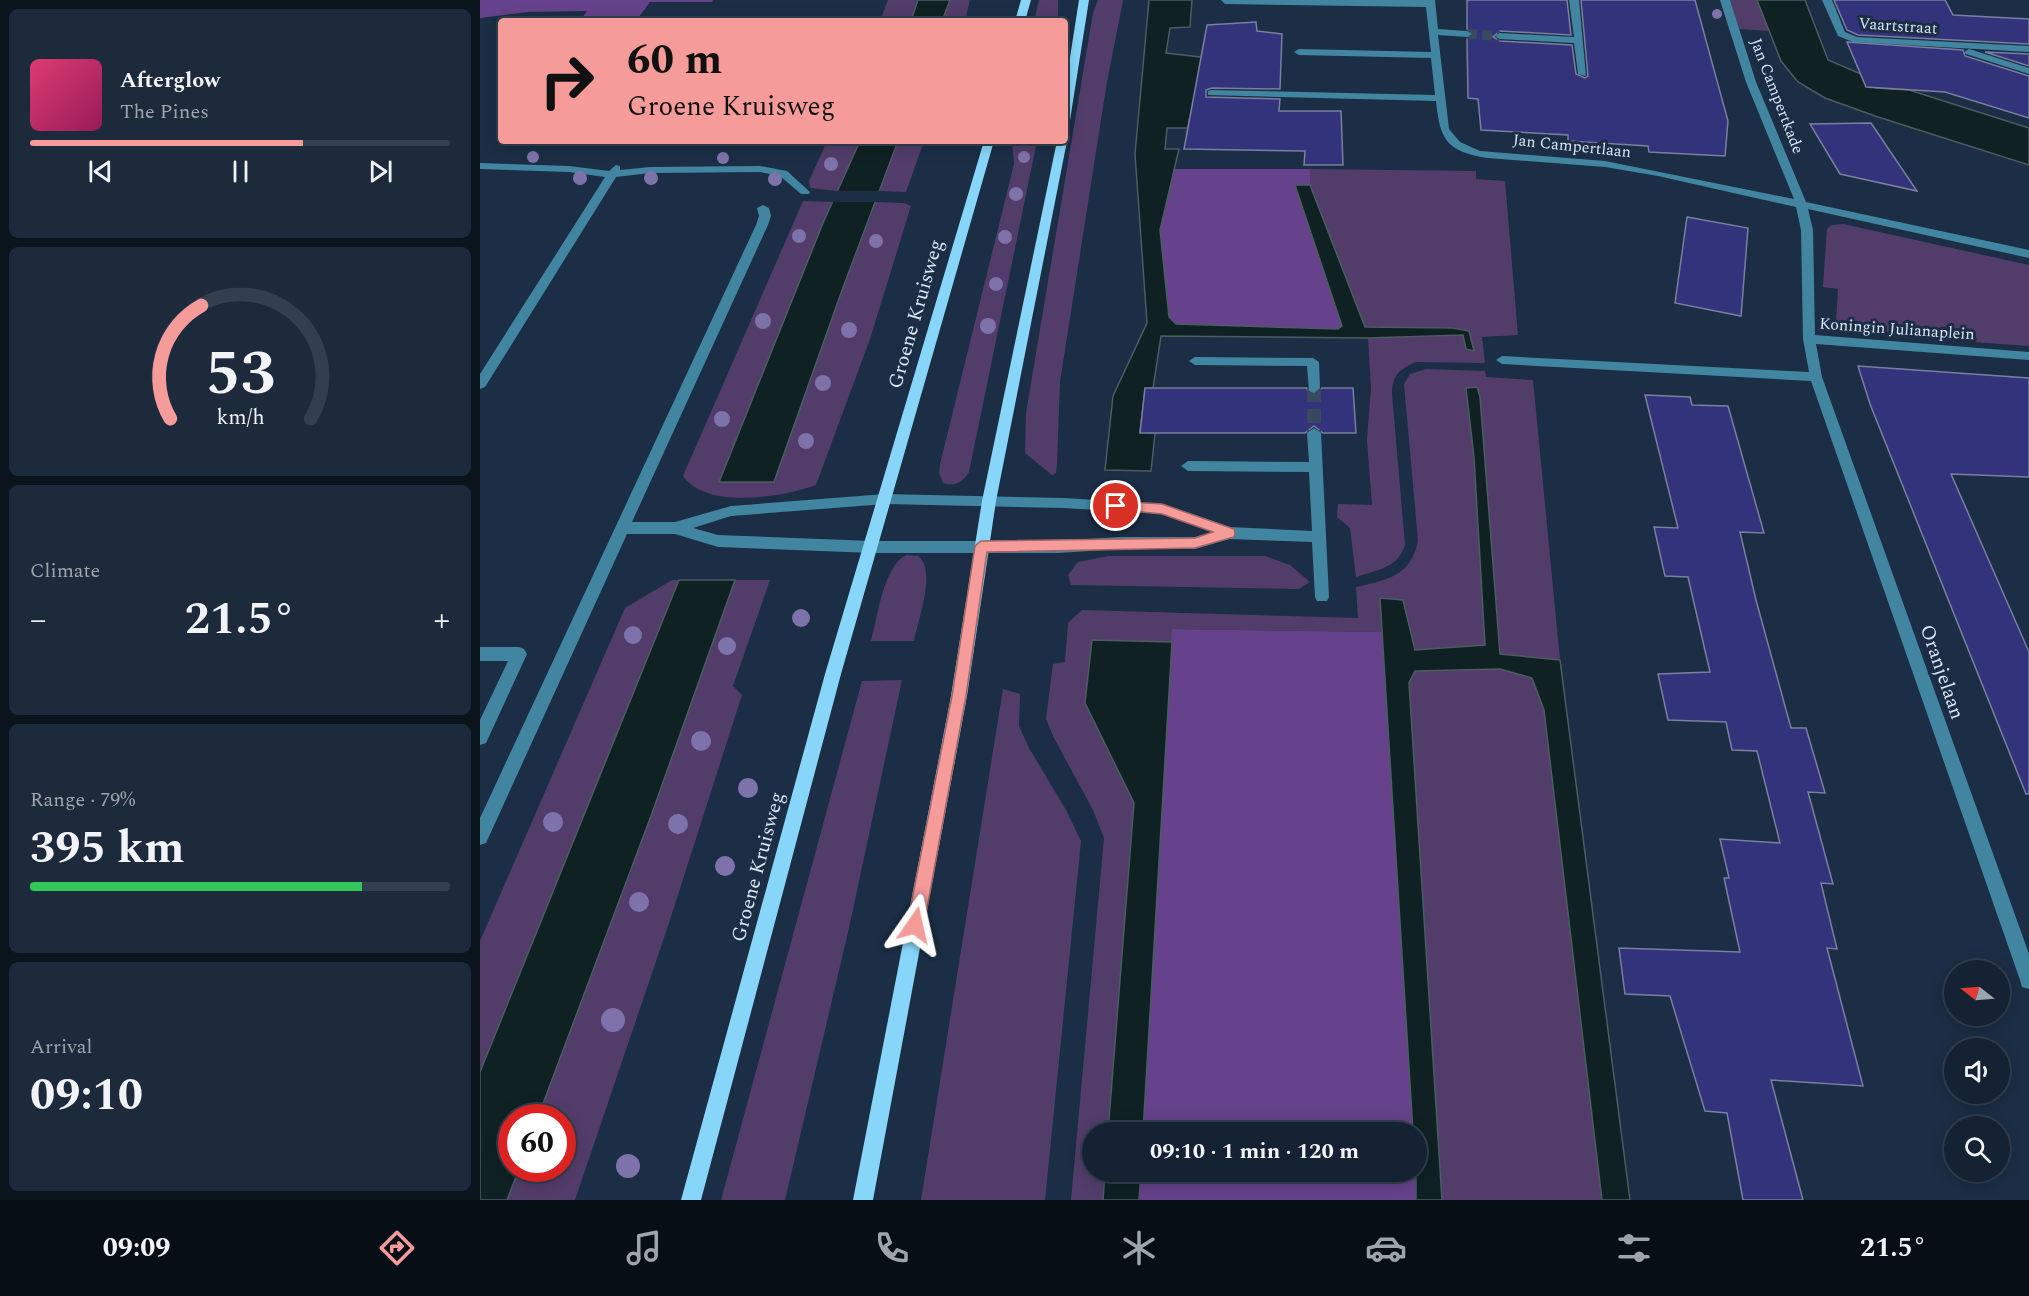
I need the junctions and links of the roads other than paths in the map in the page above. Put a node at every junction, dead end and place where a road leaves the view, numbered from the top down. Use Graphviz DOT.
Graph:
graph roads {
  1 [pos="1026,0"];
  2 [pos="1084,0"];
  3 [pos="1574,0"];
  4 [pos="1725,0"];
  5 [pos="1827,0"];
  6 [pos="1225,1"];
  7 [pos="1430,2"];
  8 [pos="1021,18"];
  9 [pos="1434,32"];
  10 [pos="1467,34"];
  11 [pos="1500,36"];
  12 [pos="1579,40"];
  13 [pos="1947,44"];
  14 [pos="2029,50"];
  15 [pos="1299,52"];
  16 [pos="1437,55"];
  17 [pos="2029,71"];
  18 [pos="1583,74"];
  19 [pos="1212,93"];
  20 [pos="1441,98"];
  21 [pos="1068,101"];
  22 [pos="988,144"];
  23 [pos="1061,144"];
  24 [pos="480,166"];
  25 [pos="614,170"];
  26 [pos="805,192"];
  27 [pos="1800,203"];
  28 [pos="763,208"];
  29 [pos="2029,254"];
  30 [pos="1809,339"];
  31 [pos="2029,356"];
  32 [pos="1502,360"];
  33 [pos="1195,361"];
  34 [pos="1816,377"];
  35 [pos="480,384"];
  36 [pos="1314,388"];
  37 [pos="1314,433"];
  38 [pos="1188,466"];
  39 [pos="1316,467"];
  40 [pos="885,499"];
  41 [pos="989,501"];
  42 [pos="622,528"];
  43 [pos="675,528"];
  44 [pos="1229,533"];
  45 [pos="1319,537"];
  46 [pos="981,546"];
  47 [pos="872,547"];
  48 [pos="1322,597"];
  49 [pos="480,654"];
  50 [pos="480,738"];
  51 [pos="480,837"];
  52 [pos="2029,980"];
  53 [pos="691,1200"];
  54 [pos="863,1200"];
  1 -- 8 [label="main road"];
  2 -- 21 [label="main road"];
  3 -- 12 [label="street"];
  4 -- 27 [label="street, Jan Campertkade"];
  5 -- 13 [label="street, Vaartstraat"];
  6 -- 7 [label="street"];
  7 -- 9 [label="street, Jan Campertlaan"];
  9 -- 10 [label="street"];
  9 -- 16 [label="street, Jan Campertlaan"];
  11 -- 12 [label="street"];
  12 -- 18 [label="street"];
  13 -- 14 [label="street, Vaartstraat"];
  13 -- 17 [label="street, Vaartstraat"];
  15 -- 16 [label="street"];
  16 -- 20 [label="street, Jan Campertlaan"];
  19 -- 20 [label="street"];
  20 -- 27 [label="street, Jan Campertlaan"];
  22 -- 40 [label="main road, Groene Kruisweg"];
  23 -- 41 [label="main road"];
  24 -- 25 [label="street"];
  25 -- 26 [label="street"];
  25 -- 35 [label="street"];
  27 -- 29 [label="street"];
  27 -- 30 [label="street, Koningin Julianaplein"];
  28 -- 42 [label="street"];
  30 -- 31 [label="street, Koningin Julianaplein"];
  30 -- 34 [label="street, Oranjelaan"];
  32 -- 34 [label="street"];
  33 -- 36 [label="street"];
  34 -- 52 [label="street, Oranjelaan"];
  37 -- 39 [label="street"];
  38 -- 39 [label="street"];
  39 -- 45 [label="street"];
  40 -- 41 [label="street"];
  40 -- 43 [label="street"];
  40 -- 47 [label="main road, Groene Kruisweg"];
  41 -- 44 [label="street"];
  41 -- 46 [label="main road"];
  42 -- 43 [label="street"];
  42 -- 51 [label="street"];
  43 -- 47 [label="street"];
  44 -- 45 [label="street"];
  44 -- 46 [label="street"];
  45 -- 48 [label="street"];
  46 -- 47 [label="street"];
  46 -- 54 [label="main road"];
  47 -- 53 [label="main road, Groene Kruisweg"];
  49 -- 50 [label="street"];
}
